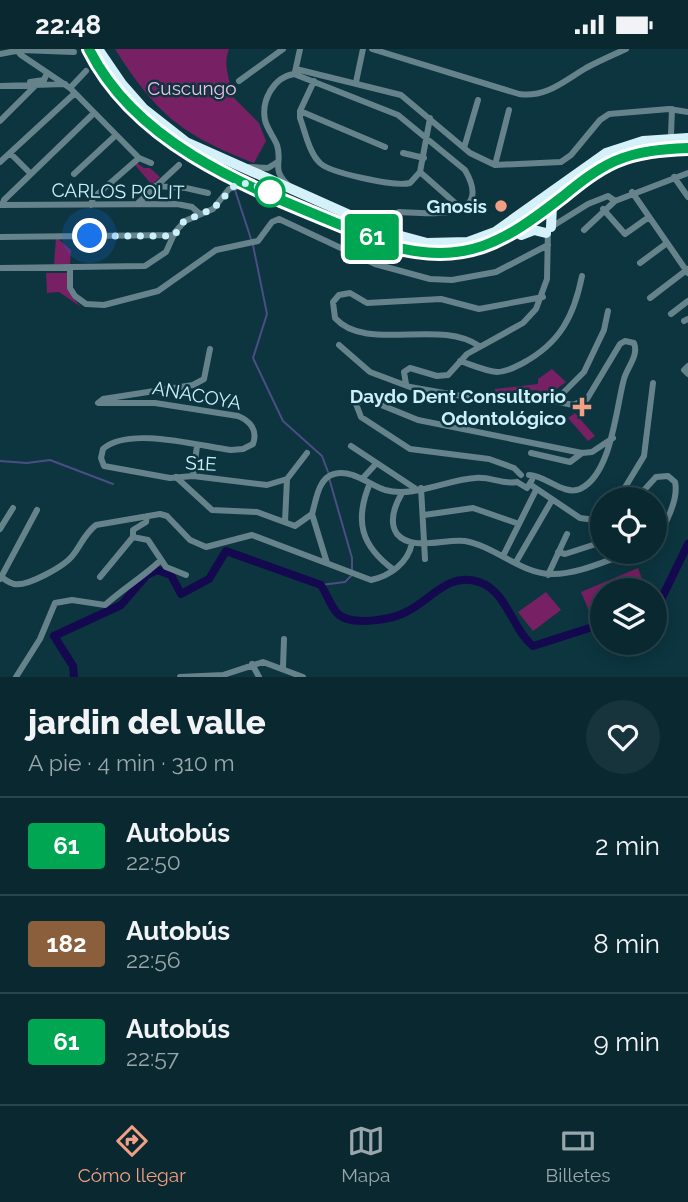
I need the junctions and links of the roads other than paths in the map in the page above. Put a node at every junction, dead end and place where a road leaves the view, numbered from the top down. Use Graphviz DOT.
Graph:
graph roads {
  1 [pos="89,49"];
  2 [pos="98,49"];
  3 [pos="283,49"];
  4 [pos="300,49"];
  5 [pos="363,49"];
  6 [pos="372,49"];
  7 [pos="626,49"];
  8 [pos="17,50"];
  9 [pos="74,52"];
  10 [pos="0,54"];
  11 [pos="86,71"];
  12 [pos="295,71"];
  13 [pos="47,72"];
  14 [pos="239,81"];
  15 [pos="314,81"];
  16 [pos="356,82"];
  17 [pos="2,86"];
  18 [pos="35,86"];
  19 [pos="70,88"];
  20 [pos="478,100"];
  21 [pos="672,109"];
  22 [pos="509,110"];
  23 [pos="300,111"];
  24 [pos="688,112"];
  25 [pos="94,113"];
  26 [pos="430,118"];
  27 [pos="0,121"];
  28 [pos="671,134"];
  29 [pos="116,135"];
  30 [pos="688,138"];
  31 [pos="427,139"];
  32 [pos="385,147"];
  33 [pos="464,148"];
  34 [pos="688,148"];
  35 [pos="10,153"];
  36 [pos="403,153"];
  37 [pos="139,158"];
  38 [pos="424,158"];
  39 [pos="0,162"];
  40 [pos="151,163"];
  41 [pos="276,163"];
  42 [pos="179,165"];
  43 [pos="495,165"];
  44 [pos="238,166"];
  45 [pos="219,168"];
  46 [pos="420,172"];
  47 [pos="688,173"];
  48 [pos="31,174"];
  49 [pos="74,174"];
  50 [pos="674,177"];
  51 [pos="249,183"];
  52 [pos="155,186"];
  53 [pos="293,190"];
  54 [pos="632,192"];
  55 [pos="208,193"];
  56 [pos="224,195"];
  57 [pos="688,197"];
  58 [pos="615,201"];
  59 [pos="1,205"];
  60 [pos="91,205"];
  61 [pos="136,205"];
  62 [pos="552,205"];
  63 [pos="462,209"];
  64 [pos="603,209"];
  65 [pos="398,212"];
  66 [pos="200,214"];
  67 [pos="649,217"];
  68 [pos="549,230"];
  69 [pos="584,230"];
  70 [pos="174,236"];
  71 [pos="0,237"];
  72 [pos="667,243"];
  73 [pos="548,246"];
  74 [pos="478,249"];
  75 [pos="640,264"];
  76 [pos="70,267"];
  77 [pos="0,268"];
  78 [pos="687,270"];
  79 [pos="582,276"];
  80 [pos="542,297"];
  81 [pos="650,298"];
  82 [pos="688,301"];
  83 [pos="608,311"];
  84 [pos="671,314"];
  85 [pos="339,345"];
  86 [pos="479,346"];
  87 [pos="210,349"];
  88 [pos="460,361"];
  89 [pos="688,366"];
  90 [pos="688,374"];
  91 [pos="653,383"];
  92 [pos="406,384"];
  93 [pos="555,401"];
  94 [pos="613,437"];
  95 [pos="197,446"];
  96 [pos="351,446"];
  97 [pos="307,453"];
  98 [pos="531,453"];
  99 [pos="582,453"];
  100 [pos="374,466"];
  101 [pos="521,474"];
  102 [pos="176,477"];
  103 [pos="193,477"];
  104 [pos="287,479"];
  105 [pos="362,479"];
  106 [pos="517,482"];
  107 [pos="532,483"];
  108 [pos="370,484"];
  109 [pos="625,487"];
  110 [pos="647,487"];
  111 [pos="419,489"];
  112 [pos="402,493"];
  113 [pos="552,501"];
  114 [pos="13,508"];
  115 [pos="37,510"];
  116 [pos="312,515"];
  117 [pos="424,515"];
  118 [pos="147,516"];
  119 [pos="667,516"];
  120 [pos="590,519"];
  121 [pos="285,522"];
  122 [pos="519,524"];
  123 [pos="0,529"];
  124 [pos="567,534"];
  125 [pos="133,537"];
  126 [pos="424,542"];
  127 [pos="412,543"];
  128 [pos="590,546"];
  129 [pos="558,552"];
  130 [pos="503,556"];
  131 [pos="425,559"];
  132 [pos="161,560"];
  133 [pos="516,562"];
  134 [pos="327,563"];
  135 [pos="594,564"];
  136 [pos="394,570"];
  137 [pos="186,575"];
  138 [pos="548,575"];
  139 [pos="0,577"];
  140 [pos="100,577"];
  141 [pos="284,639"];
  142 [pos="252,664"];
  143 [pos="283,667"];
  144 [pos="16,677"];
  145 [pos="180,677"];
  146 [pos="259,677"];
  147 [pos="303,677"];
  1 -- 45 [label="highway"];
  2 -- 44 [label="highway"];
  3 -- 14 [label="street"];
  4 -- 12 [label="street"];
  5 -- 16 [label="street"];
  6 -- 7 [label="street"];
  8 -- 9 [label="street"];
  8 -- 10 [label="street"];
  8 -- 13 [label="street"];
  11 -- 19 [label="street"];
  12 -- 15 [label="street"];
  12 -- 16 [label="street"];
  12 -- 41 [label="street"];
  13 -- 17 [label="street"];
  13 -- 19 [label="street"];
  15 -- 23 [label="street"];
  15 -- 31 [label="street"];
  16 -- 26 [label="street"];
  17 -- 18 [label="street"];
  18 -- 19 [label="street"];
  18 -- 27 [label="street"];
  19 -- 25 [label="street"];
  19 -- 35 [label="street"];
  20 -- 33 [label="street"];
  21 -- 24 [label="street"];
  21 -- 28 [label="street"];
  21 -- 43 [label="street"];
  22 -- 43 [label="street"];
  23 -- 32 [label="street"];
  23 -- 46 [label="street"];
  25 -- 29 [label="street"];
  25 -- 48 [label="street"];
  26 -- 31 [label="street"];
  26 -- 33 [label="street"];
  29 -- 37 [label="street"];
  29 -- 49 [label="street"];
  30 -- 53 [label="highway"];
  31 -- 38 [label="street"];
  31 -- 63 [label="street"];
  33 -- 43 [label="street"];
  34 -- 62 [label="highway"];
  35 -- 39 [label="street"];
  35 -- 48 [label="street"];
  36 -- 38 [label="street"];
  37 -- 40 [label="street"];
  37 -- 60 [label="street"];
  38 -- 46 [label="street"];
  41 -- 44 [label="street"];
  41 -- 53 [label="street"];
  42 -- 52 [label="street"];
  44 -- 53 [label="highway"];
  45 -- 51 [label="highway"];
  45 -- 56 [label="street"];
  46 -- 63 [label="street"];
  47 -- 50 [label="street"];
  48 -- 59 [label="street"];
  50 -- 54 [label="street"];
  50 -- 57 [label="street"];
  51 -- 56 [label="street, CARLOS POLIT"];
  51 -- 74 [label="highway"];
  52 -- 55 [label="street"];
  52 -- 61 [label="street"];
  54 -- 58 [label="street"];
  54 -- 67 [label="street"];
  56 -- 66 [label="street, CARLOS POLIT"];
  58 -- 64 [label="street"];
  58 -- 68 [label="street"];
  59 -- 60 [label="street, CARLOS POLIT"];
  60 -- 61 [label="street, CARLOS POLIT"];
  61 -- 66 [label="street, CARLOS POLIT"];
  62 -- 68 [label="highway"];
  62 -- 74 [label="highway"];
  63 -- 65 [label="street"];
  64 -- 67 [label="street"];
  64 -- 69 [label="street"];
  66 -- 70 [label="street"];
  67 -- 72 [label="street"];
  68 -- 73 [label="street"];
  68 -- 74 [label="highway"];
  70 -- 71 [label="street"];
  70 -- 76 [label="street"];
  72 -- 75 [label="street"];
  72 -- 78 [label="street"];
  73 -- 76 [label="street"];
  73 -- 80 [label="street"];
  76 -- 77 [label="street"];
  78 -- 81 [label="street"];
  79 -- 88 [label="street"];
  80 -- 86 [label="street"];
  80 -- 86 [label="street"];
  82 -- 84 [label="street"];
  83 -- 93 [label="street"];
  85 -- 92 [label="street"];
  86 -- 88 [label="street"];
  87 -- 95 [label="street, ANACOYA"];
  88 -- 92 [label="street"];
  89 -- 90 [label="street"];
  91 -- 109 [label="street"];
  92 -- 93 [label="street"];
  93 -- 94 [label="street"];
  94 -- 99 [label="street"];
  94 -- 107 [label="street"];
  95 -- 102 [label="street, S1E"];
  95 -- 103 [label="street"];
  96 -- 111 [label="street"];
  97 -- 104 [label="street"];
  98 -- 99 [label="street"];
  99 -- 101 [label="street"];
  100 -- 105 [label="street"];
  101 -- 106 [label="street"];
  101 -- 107 [label="street"];
  102 -- 103 [label="street, S1E"];
  102 -- 121 [label="street"];
  103 -- 104 [label="street, S1E"];
  104 -- 121 [label="street"];
  105 -- 108 [label="street"];
  105 -- 116 [label="street"];
  106 -- 107 [label="street"];
  106 -- 111 [label="street"];
  107 -- 113 [label="street"];
  107 -- 122 [label="street"];
  108 -- 112 [label="street"];
  108 -- 136 [label="street"];
  110 -- 119 [label="street"];
  111 -- 112 [label="street"];
  111 -- 117 [label="street"];
  112 -- 127 [label="street"];
  113 -- 120 [label="street"];
  113 -- 133 [label="street"];
  114 -- 123 [label="street"];
  115 -- 139 [label="street"];
  116 -- 121 [label="street"];
  116 -- 134 [label="street"];
  117 -- 122 [label="street"];
  117 -- 126 [label="street"];
  118 -- 125 [label="street"];
  118 -- 134 [label="street"];
  118 -- 139 [label="street"];
  122 -- 130 [label="street"];
  124 -- 129 [label="street"];
  125 -- 132 [label="street"];
  125 -- 140 [label="street"];
  126 -- 127 [label="street"];
  126 -- 130 [label="street"];
  126 -- 131 [label="street"];
  127 -- 136 [label="street"];
  128 -- 129 [label="street"];
  129 -- 138 [label="street"];
  130 -- 133 [label="street"];
  132 -- 137 [label="street"];
  132 -- 144 [label="street"];
  133 -- 138 [label="street"];
  134 -- 136 [label="street"];
  135 -- 138 [label="street"];
  141 -- 143 [label="street"];
  142 -- 143 [label="street"];
  142 -- 145 [label="street"];
  142 -- 146 [label="street"];
  143 -- 147 [label="street"];
}
